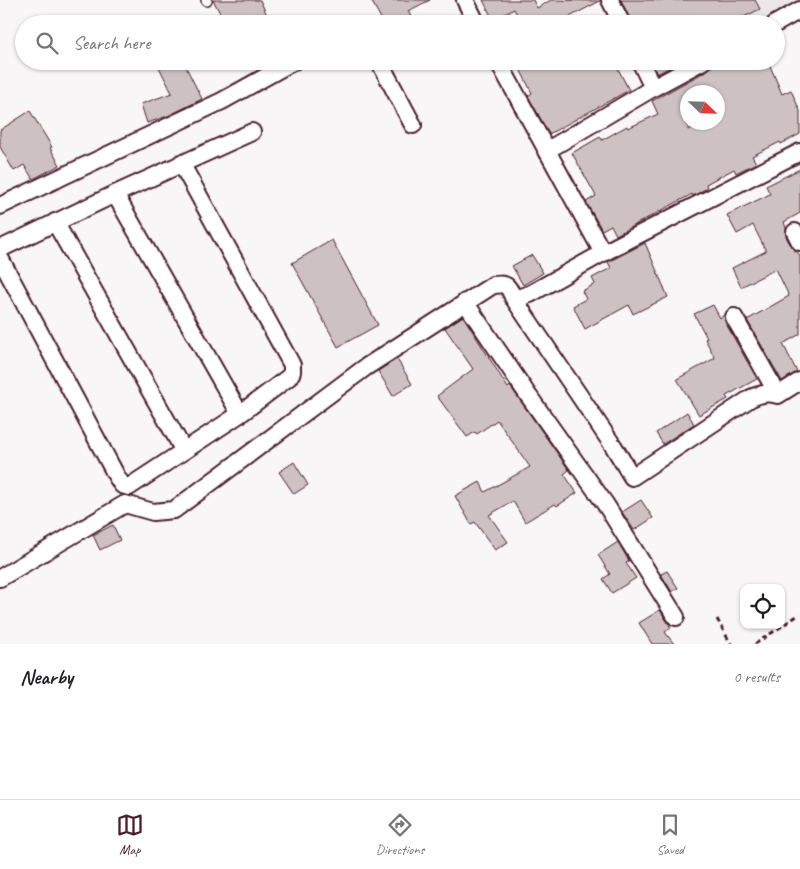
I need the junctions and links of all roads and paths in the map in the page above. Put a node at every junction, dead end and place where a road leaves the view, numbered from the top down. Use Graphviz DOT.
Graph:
graph roads {
  1 [pos="465,0"];
  2 [pos="610,0"];
  3 [pos="800,10"];
  4 [pos="472,15"];
  5 [pos="618,15"];
  6 [pos="785,18"];
  7 [pos="278,70"];
  8 [pos="384,70"];
  9 [pos="503,70"];
  10 [pos="644,70"];
  11 [pos="686,70"];
  12 [pos="653,88"];
  13 [pos="413,125"];
  14 [pos="252,132"];
  15 [pos="546,151"];
  16 [pos="800,152"];
  17 [pos="181,163"];
  18 [pos="115,194"];
  19 [pos="0,206"];
  20 [pos="55,222"];
  21 [pos="0,249"];
  22 [pos="603,253"];
  23 [pos="0,258"];
  24 [pos="514,299"];
  25 [pos="465,302"];
  26 [pos="734,317"];
  27 [pos="800,381"];
  28 [pos="778,395"];
  29 [pos="240,414"];
  30 [pos="184,451"];
  31 [pos="0,578"];
  32 [pos="800,614"];
  33 [pos="676,617"];
  34 [pos="716,619"];
  35 [pos="731,644"];
  36 [pos="755,644"];
  1 -- 4 [label="street"];
  2 -- 5 [label="street"];
  3 -- 6 [label="street"];
  7 -- 19 [label="street"];
  8 -- 13 [label="street"];
  9 -- 15 [label="street"];
  10 -- 12 [label="street"];
  11 -- 12 [label="street"];
  12 -- 15 [label="street"];
  14 -- 17 [label="street"];
  15 -- 22 [label="street"];
  16 -- 22 [label="street"];
  17 -- 18 [label="street"];
  17 -- 29 [label="street"];
  18 -- 20 [label="street"];
  18 -- 29 [label="street"];
  20 -- 21 [label="street"];
  20 -- 30 [label="street"];
  22 -- 24 [label="street"];
  23 -- 30 [label="street"];
  24 -- 25 [label="street"];
  24 -- 28 [label="street"];
  25 -- 31 [label="street"];
  25 -- 33 [label="street"];
  26 -- 28 [label="street"];
  27 -- 28 [label="street"];
  29 -- 30 [label="street"];
  32 -- 36 [label="path"];
  34 -- 35 [label="path"];
}
